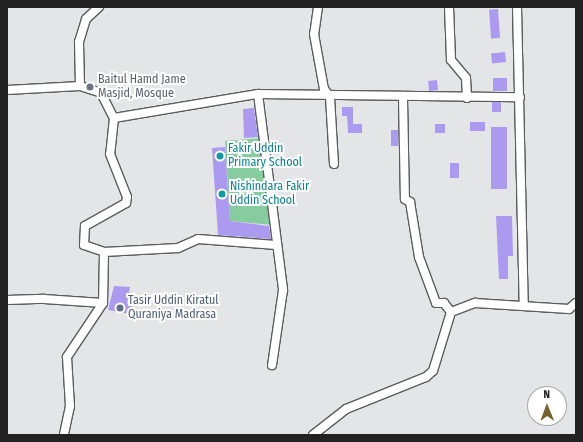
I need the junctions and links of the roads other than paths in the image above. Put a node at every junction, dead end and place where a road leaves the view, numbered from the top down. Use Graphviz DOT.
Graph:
graph roads {
  1 [pos="99,7"];
  2 [pos="318,7"];
  3 [pos="449,7"];
  4 [pos="518,7"];
  5 [pos="80,86"];
  6 [pos="7,90"];
  7 [pos="258,94"];
  8 [pos="330,96"];
  9 [pos="520,97"];
  10 [pos="403,98"];
  11 [pos="466,98"];
  12 [pos="114,118"];
  13 [pos="334,164"];
  14 [pos="276,245"];
  15 [pos="104,252"];
  16 [pos="7,300"];
  17 [pos="102,303"];
  18 [pos="576,304"];
  19 [pos="524,306"];
  20 [pos="451,312"];
  21 [pos="272,365"];
  22 [pos="64,435"];
  23 [pos="313,435"];
  1 -- 5 [label="street"];
  2 -- 8 [label="street"];
  3 -- 11 [label="street"];
  4 -- 9 [label="street"];
  5 -- 6 [label="street"];
  5 -- 12 [label="street"];
  7 -- 8 [label="street"];
  7 -- 12 [label="street"];
  7 -- 14 [label="street"];
  8 -- 10 [label="street"];
  8 -- 13 [label="street"];
  9 -- 11 [label="street"];
  9 -- 19 [label="street"];
  10 -- 11 [label="street"];
  10 -- 20 [label="street"];
  12 -- 15 [label="street"];
  14 -- 15 [label="street"];
  14 -- 21 [label="street"];
  15 -- 17 [label="street"];
  16 -- 17 [label="street"];
  17 -- 22 [label="street"];
  18 -- 19 [label="street"];
  19 -- 20 [label="street"];
  20 -- 23 [label="street"];
}
